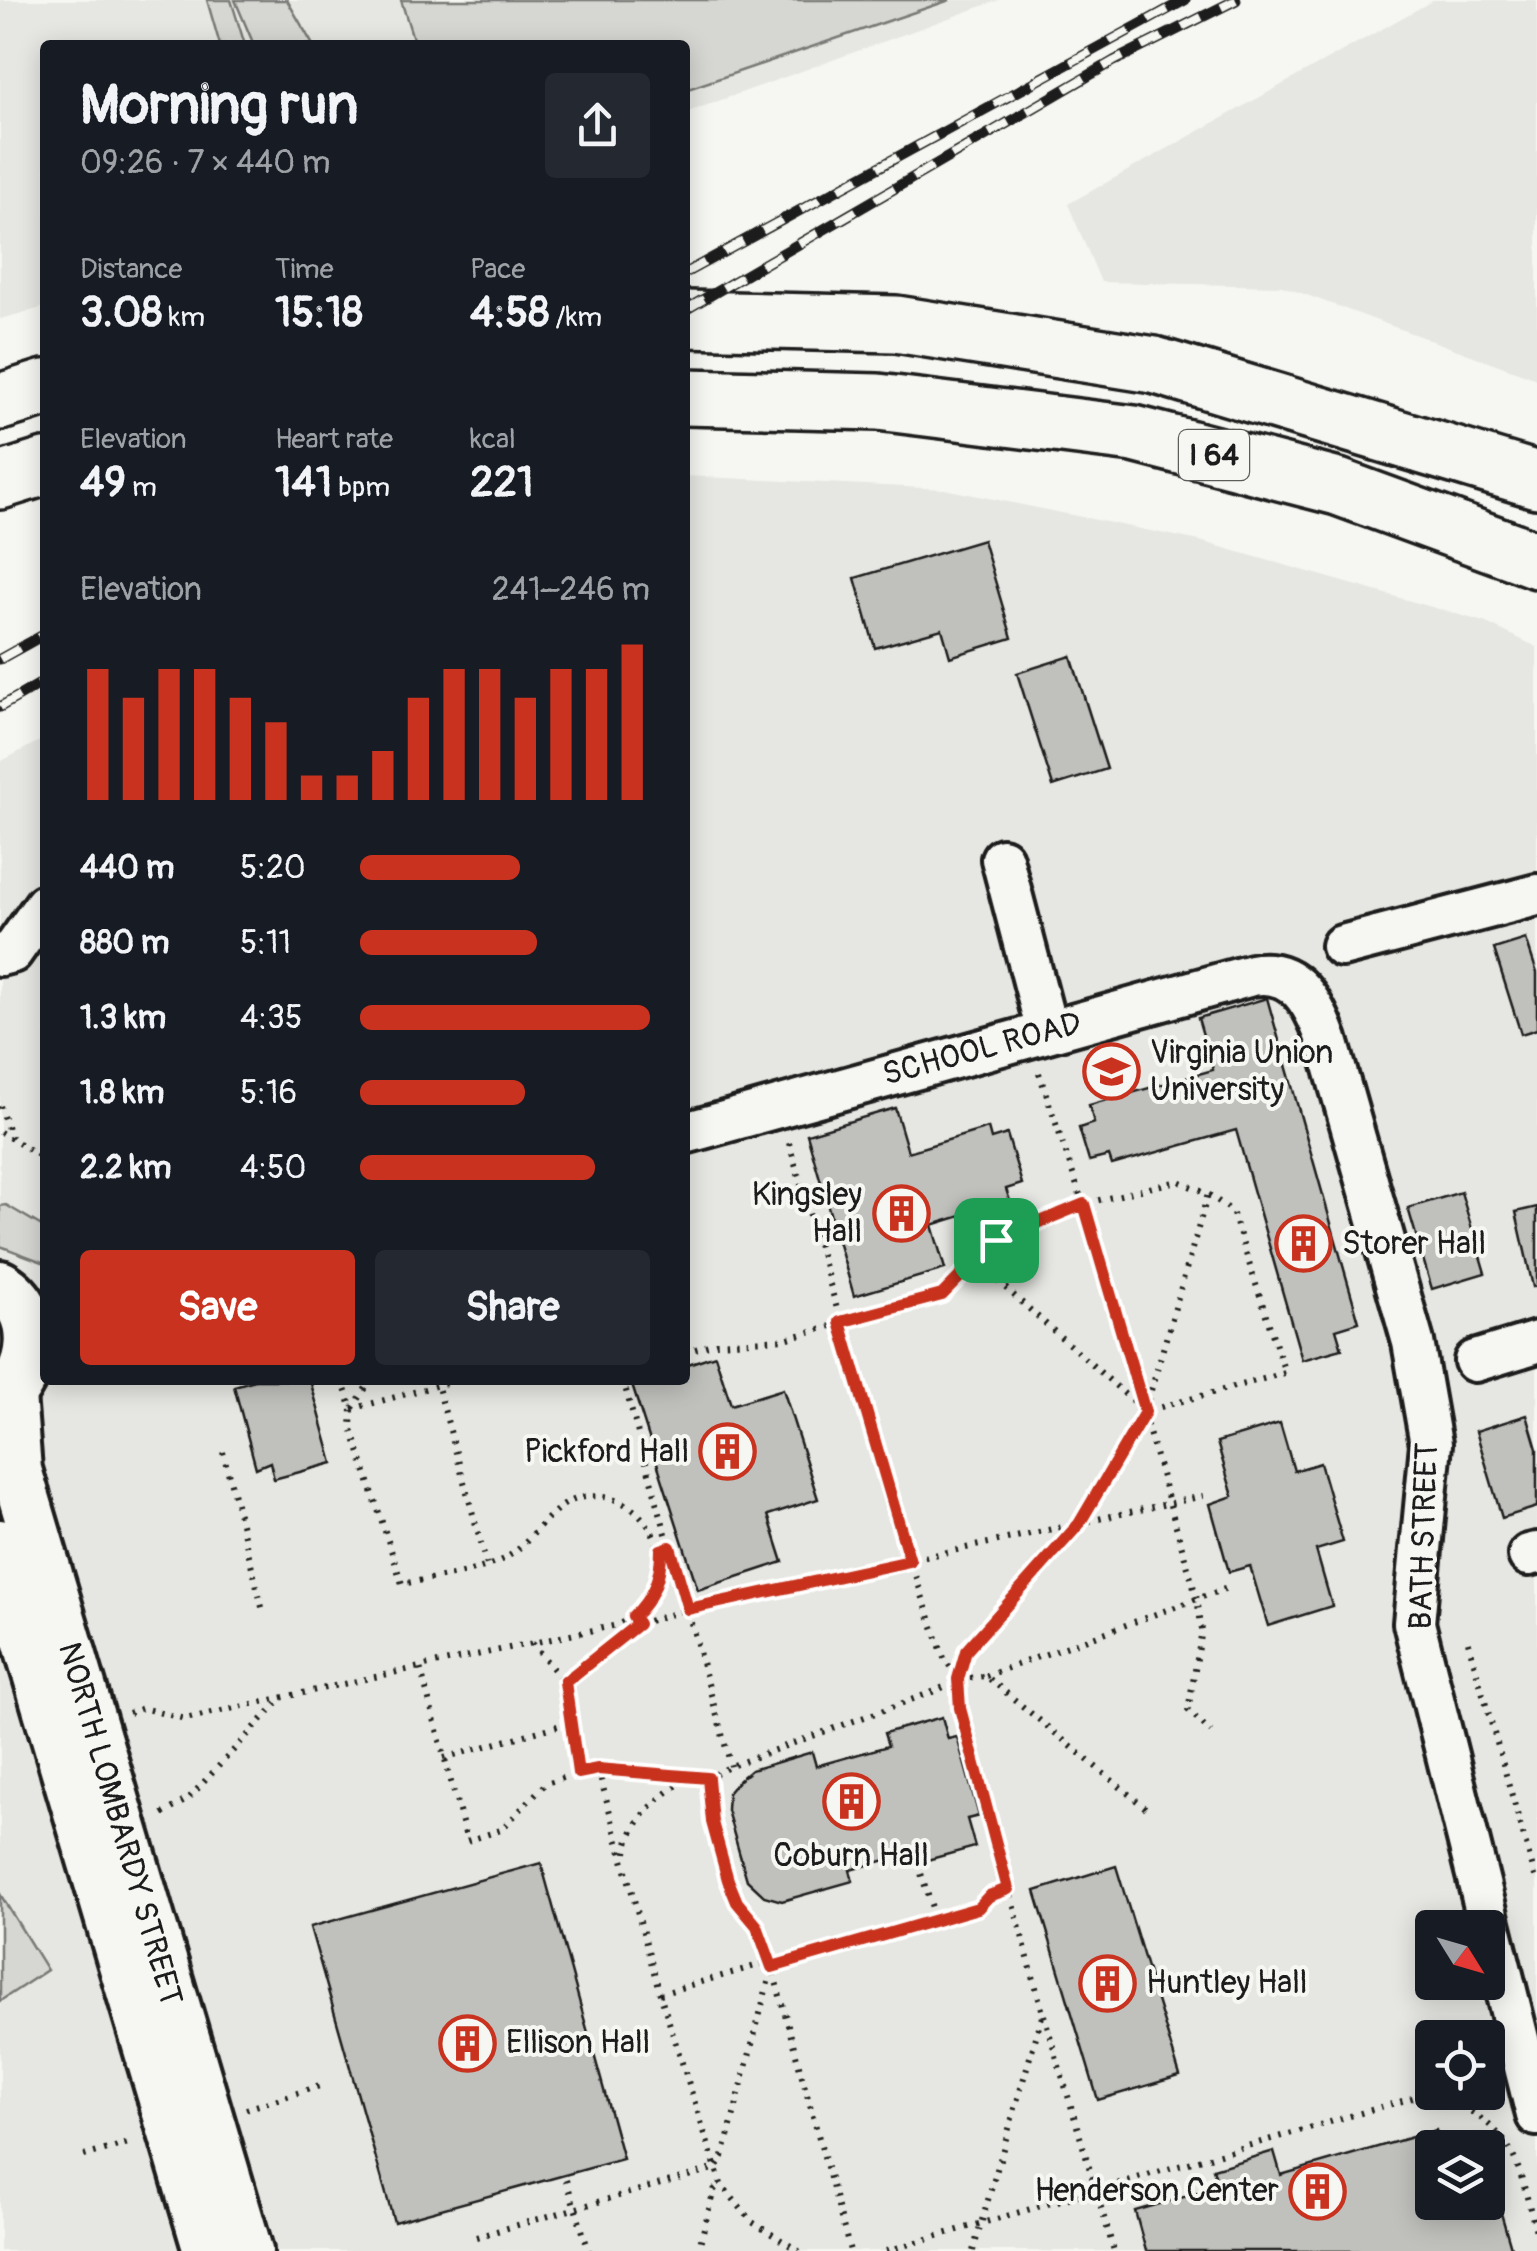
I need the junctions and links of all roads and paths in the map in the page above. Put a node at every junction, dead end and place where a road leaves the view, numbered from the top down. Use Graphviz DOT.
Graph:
graph roads {
  1 [pos="690,319"];
  2 [pos="40,390"];
  3 [pos="690,397"];
  4 [pos="0,402"];
  5 [pos="40,469"];
  6 [pos="1537,480"];
  7 [pos="0,481"];
  8 [pos="1537,560"];
  9 [pos="1002,858"];
  10 [pos="1537,895"];
  11 [pos="40,912"];
  12 [pos="1342,946"];
  13 [pos="0,955"];
  14 [pos="1280,975"];
  15 [pos="1041,1048"];
  16 [pos="0,1106"];
  17 [pos="0,1132"];
  18 [pos="690,1132"];
  19 [pos="787,1135"];
  20 [pos="11,1138"];
  21 [pos="40,1156"];
  22 [pos="1208,1194"];
  23 [pos="1084,1204"];
  24 [pos="974,1260"];
  25 [pos="17,1289"];
  26 [pos="840,1322"];
  27 [pos="1537,1342"];
  28 [pos="690,1351"];
  29 [pos="1475,1361"];
  30 [pos="20,1380"];
  31 [pos="344,1385"];
  32 [pos="368,1385"];
  33 [pos="431,1385"];
  34 [pos="438,1385"];
  35 [pos="625,1385"];
  36 [pos="352,1410"];
  37 [pos="1145,1412"];
  38 [pos="223,1452"];
  39 [pos="1203,1496"];
  40 [pos="1169,1504"];
  41 [pos="1079,1524"];
  42 [pos="0,1544"];
  43 [pos="670,1547"];
  44 [pos="661,1550"];
  45 [pos="910,1561"];
  46 [pos="487,1565"];
  47 [pos="1227,1588"];
  48 [pos="1197,1599"];
  49 [pos="688,1609"];
  50 [pos="264,1615"];
  51 [pos="636,1621"];
  52 [pos="1468,1642"];
  53 [pos="532,1644"];
  54 [pos="420,1667"];
  55 [pos="986,1676"];
  56 [pos="958,1679"];
  57 [pos="565,1682"];
  58 [pos="283,1697"];
  59 [pos="119,1716"];
  60 [pos="569,1723"];
  61 [pos="1211,1732"];
  62 [pos="444,1758"];
  63 [pos="731,1766"];
  64 [pos="598,1769"];
  65 [pos="578,1773"];
  66 [pos="692,1778"];
  67 [pos="708,1778"];
  68 [pos="1148,1810"];
  69 [pos="152,1820"];
  70 [pos="625,1858"];
  71 [pos="918,1864"];
  72 [pos="1537,1883"];
  73 [pos="1008,1889"];
  74 [pos="936,1920"];
  75 [pos="770,1964"];
  76 [pos="660,1994"];
  77 [pos="1043,2014"];
  78 [pos="326,2084"];
  79 [pos="1415,2098"];
  80 [pos="1472,2110"];
  81 [pos="236,2112"];
  82 [pos="1537,2114"];
  83 [pos="146,2138"];
  84 [pos="84,2156"];
  85 [pos="716,2168"];
  86 [pos="566,2180"];
  87 [pos="721,2184"];
  88 [pos="1096,2190"];
  89 [pos="575,2208"];
  90 [pos="980,2224"];
  91 [pos="1537,2234"];
  92 [pos="476,2237"];
  93 [pos="210,2251"];
  94 [pos="247,2251"];
  95 [pos="589,2251"];
  96 [pos="698,2251"];
  97 [pos="799,2251"];
  98 [pos="850,2251"];
  99 [pos="886,2251"];
  100 [pos="973,2251"];
  101 [pos="1114,2251"];
  1 -- 6 [label="highway, I 64"];
  2 -- 4 [label="highway"];
  3 -- 8 [label="highway, I 64"];
  5 -- 7 [label="highway"];
  9 -- 15 [label="street"];
  10 -- 12 [label="street"];
  11 -- 13 [label="street"];
  14 -- 15 [label="street, SCHOOL ROAD"];
  14 -- 82 [label="street, BATH STREET"];
  15 -- 18 [label="street, SCHOOL ROAD"];
  15 -- 23 [label="path"];
  16 -- 20 [label="path"];
  17 -- 20 [label="path"];
  19 -- 26 [label="path"];
  20 -- 21 [label="path"];
  22 -- 23 [label="path"];
  22 -- 37 [label="path"];
  22 -- 37 [label="path"];
  23 -- 24 [label="path"];
  23 -- 37 [label="path"];
  24 -- 26 [label="path"];
  24 -- 37 [label="path"];
  25 -- 30 [label="main road, NORTH LOMBARDY STREET"];
  26 -- 28 [label="path"];
  26 -- 45 [label="path"];
  27 -- 29 [label="street"];
  30 -- 94 [label="main road, NORTH LOMBARDY STREET"];
  31 -- 36 [label="path"];
  32 -- 36 [label="path"];
  33 -- 36 [label="path"];
  34 -- 46 [label="path"];
  35 -- 43 [label="path"];
  36 -- 46 [label="path"];
  37 -- 40 [label="path"];
  37 -- 41 [label="path"];
  38 -- 50 [label="path"];
  39 -- 40 [label="path"];
  40 -- 41 [label="path"];
  40 -- 48 [label="path"];
  41 -- 45 [label="path"];
  41 -- 56 [label="path"];
  42 -- 93 [label="main road, NORTH LOMBARDY STREET"];
  43 -- 44 [label="path"];
  43 -- 49 [label="path"];
  44 -- 46 [label="path"];
  44 -- 51 [label="path"];
  45 -- 49 [label="path"];
  45 -- 56 [label="path"];
  47 -- 48 [label="path"];
  48 -- 55 [label="path"];
  48 -- 61 [label="path"];
  49 -- 51 [label="path"];
  49 -- 63 [label="path"];
  51 -- 53 [label="path"];
  51 -- 57 [label="path"];
  52 -- 72 [label="path"];
  53 -- 54 [label="path"];
  53 -- 57 [label="path"];
  54 -- 58 [label="path"];
  54 -- 62 [label="path"];
  55 -- 56 [label="path"];
  55 -- 68 [label="path"];
  56 -- 63 [label="path"];
  56 -- 73 [label="path"];
  57 -- 60 [label="path"];
  58 -- 59 [label="path"];
  58 -- 69 [label="path"];
  60 -- 62 [label="path"];
  60 -- 65 [label="path"];
  62 -- 65 [label="path"];
  63 -- 67 [label="path"];
  64 -- 65 [label="path"];
  64 -- 66 [label="path"];
  64 -- 70 [label="path"];
  66 -- 67 [label="path"];
  66 -- 70 [label="path"];
  67 -- 75 [label="path"];
  70 -- 76 [label="path"];
  71 -- 74 [label="path"];
  73 -- 74 [label="path"];
  73 -- 77 [label="path"];
  74 -- 75 [label="path"];
  75 -- 76 [label="path"];
  75 -- 85 [label="path"];
  75 -- 98 [label="path"];
  76 -- 85 [label="path"];
  77 -- 88 [label="path"];
  77 -- 90 [label="path"];
  78 -- 81 [label="path"];
  79 -- 88 [label="path"];
  80 -- 91 [label="path"];
  83 -- 84 [label="path"];
  85 -- 87 [label="path"];
  85 -- 89 [label="path"];
  86 -- 89 [label="path"];
  87 -- 96 [label="path"];
  87 -- 97 [label="path"];
  88 -- 90 [label="path"];
  88 -- 101 [label="path"];
  89 -- 92 [label="path"];
  89 -- 95 [label="path"];
  90 -- 99 [label="path"];
  90 -- 100 [label="path"];
}
